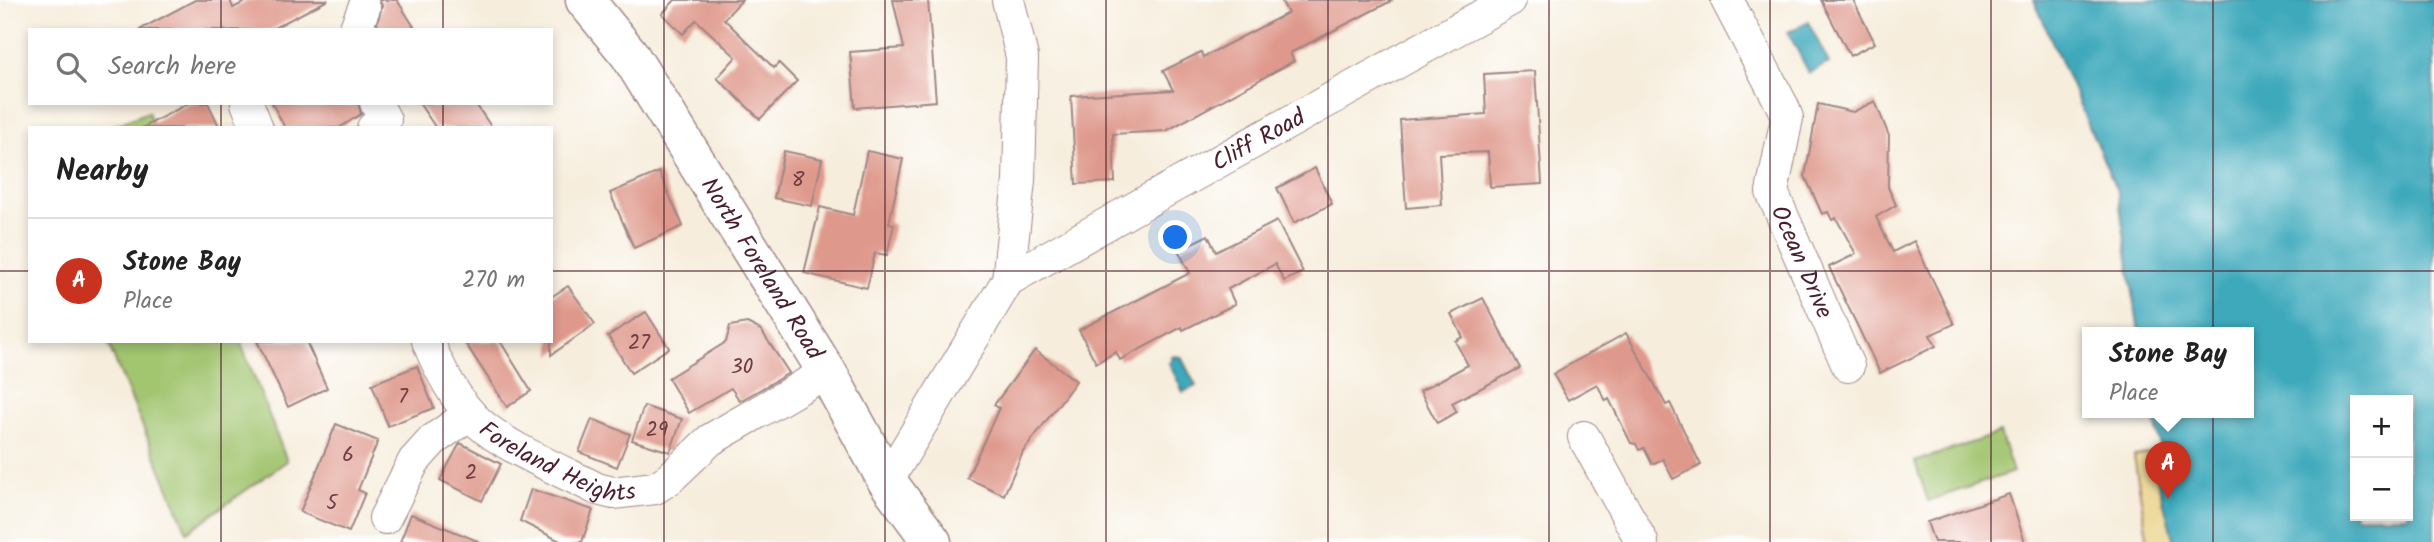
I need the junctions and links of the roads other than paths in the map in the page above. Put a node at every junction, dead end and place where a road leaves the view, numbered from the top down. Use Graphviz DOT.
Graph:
graph roads {
  1 [pos="585,0"];
  2 [pos="1008,0"];
  3 [pos="1510,0"];
  4 [pos="1727,0"];
  5 [pos="248,105"];
  6 [pos="256,126"];
  7 [pos="1008,280"];
  8 [pos="429,343"];
  9 [pos="1848,366"];
  10 [pos="827,372"];
  11 [pos="470,414"];
  12 [pos="1584,437"];
  13 [pos="887,481"];
  14 [pos="385,518"];
  15 [pos="932,542"];
  16 [pos="1642,542"];
  1 -- 10 [label="main road, North Foreland Road"];
  2 -- 7 [label="street"];
  3 -- 7 [label="street, Cliff Road"];
  4 -- 9 [label="street, Ocean Drive"];
  5 -- 6 [label="street"];
  7 -- 13 [label="street"];
  8 -- 11 [label="street, Foreland Heights"];
  10 -- 11 [label="street, Foreland Heights"];
  10 -- 13 [label="main road, North Foreland Road"];
  11 -- 14 [label="street"];
  12 -- 16 [label="street"];
  13 -- 15 [label="main road, North Foreland Road"];
}
